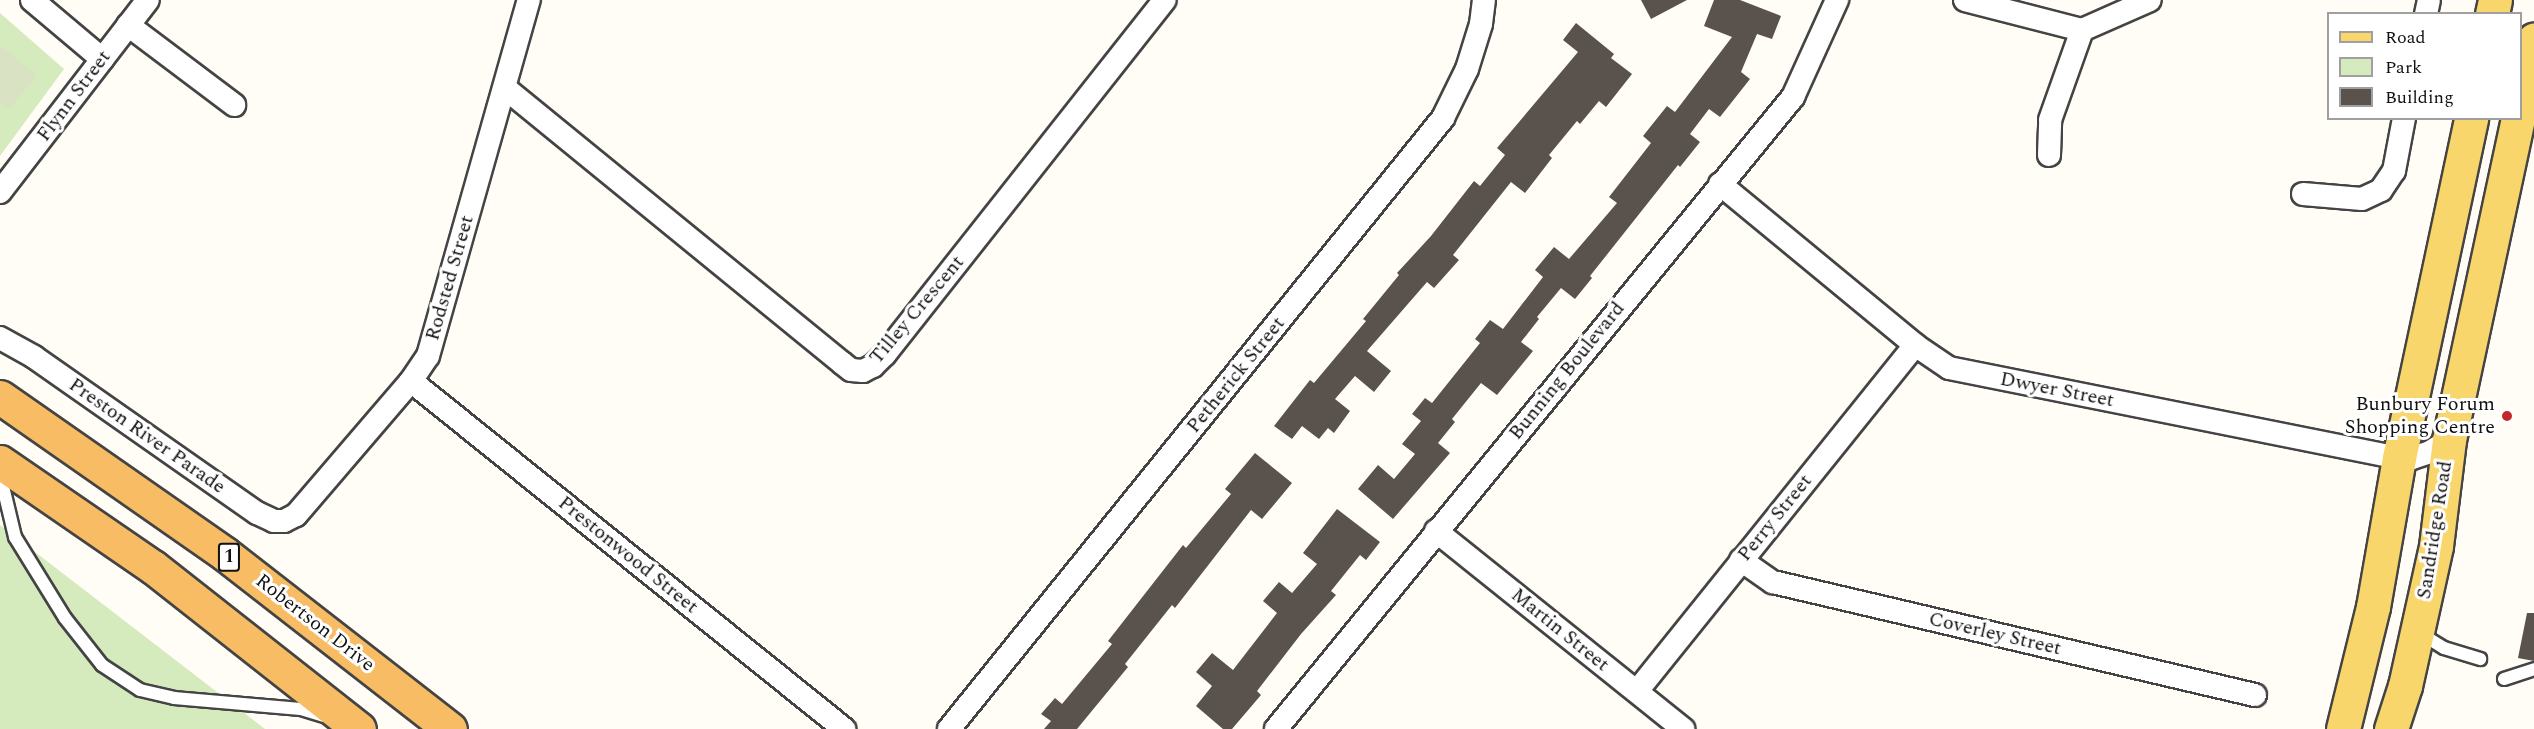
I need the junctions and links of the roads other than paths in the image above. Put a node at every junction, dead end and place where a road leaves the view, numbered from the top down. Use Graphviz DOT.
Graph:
graph roads {
  1 [pos="32,0"];
  2 [pos="148,0"];
  3 [pos="529,0"];
  4 [pos="1165,0"];
  5 [pos="1484,0"];
  6 [pos="1837,0"];
  7 [pos="1965,0"];
  8 [pos="2150,0"];
  9 [pos="128,25"];
  10 [pos="2082,30"];
  11 [pos="102,59"];
  12 [pos="505,88"];
  13 [pos="234,105"];
  14 [pos="2404,120"];
  15 [pos="2471,120"];
  16 [pos="2486,120"];
  17 [pos="2517,120"];
  18 [pos="2049,155"];
  19 [pos="1720,184"];
  20 [pos="0,192"];
  21 [pos="2303,194"];
  22 [pos="2442,256"];
  23 [pos="0,338"];
  24 [pos="1915,345"];
  25 [pos="411,381"];
  26 [pos="0,397"];
  27 [pos="2449,440"];
  28 [pos="2399,458"];
  29 [pos="0,462"];
  30 [pos="0,474"];
  31 [pos="296,515"];
  32 [pos="1436,531"];
  33 [pos="1741,560"];
  34 [pos="2373,607"];
  35 [pos="2412,645"];
  36 [pos="2480,659"];
  37 [pos="2534,669"];
  38 [pos="2504,679"];
  39 [pos="1637,691"];
  40 [pos="2255,695"];
  41 [pos="2346,720"];
  42 [pos="357,727"];
  43 [pos="450,729"];
  44 [pos="844,729"];
  45 [pos="949,729"];
  46 [pos="1276,729"];
  47 [pos="1683,729"];
  48 [pos="2391,729"];
  1 -- 11 [label="street"];
  2 -- 9 [label="street, Flynn Street"];
  3 -- 12 [label="street, Rodsted Street"];
  4 -- 12 [label="street, Tilley Crescent"];
  5 -- 45 [label="street, Petherick Street"];
  6 -- 19 [label="street, Bunning Boulevard"];
  7 -- 10 [label="street"];
  8 -- 10 [label="street"];
  9 -- 11 [label="street, Flynn Street"];
  9 -- 13 [label="street"];
  10 -- 18 [label="street"];
  11 -- 20 [label="street, Flynn Street"];
  12 -- 25 [label="street, Rodsted Street"];
  14 -- 21 [label="street"];
  15 -- 22 [label="main road"];
  16 -- 22 [label="main road"];
  17 -- 27 [label="main road, Sandridge Road"];
  19 -- 24 [label="street, Dwyer Street"];
  19 -- 32 [label="street, Bunning Boulevard"];
  22 -- 28 [label="main road"];
  23 -- 31 [label="street, Preston River Parade"];
  24 -- 28 [label="street, Dwyer Street"];
  24 -- 33 [label="street, Perry Street"];
  25 -- 31 [label="street, Rodsted Street"];
  25 -- 44 [label="street, Prestonwood Street"];
  26 -- 43 [label="highway, Robertson Drive / 1"];
  27 -- 28 [label="street, Dwyer Street"];
  27 -- 35 [label="main road, Sandridge Road"];
  28 -- 34 [label="main road"];
  29 -- 42 [label="highway"];
  30 -- 42 [label="lane"];
  32 -- 39 [label="street, Martin Street"];
  32 -- 46 [label="street, Bunning Boulevard"];
  33 -- 39 [label="street, Perry Street"];
  33 -- 40 [label="street, Coverley Street"];
  34 -- 35 [label="main road"];
  34 -- 41 [label="main road"];
  35 -- 36 [label="lane"];
  35 -- 41 [label="main road"];
  35 -- 48 [label="main road, Sandridge Road"];
  37 -- 38 [label="lane"];
  39 -- 47 [label="street, Martin Street"];
}
